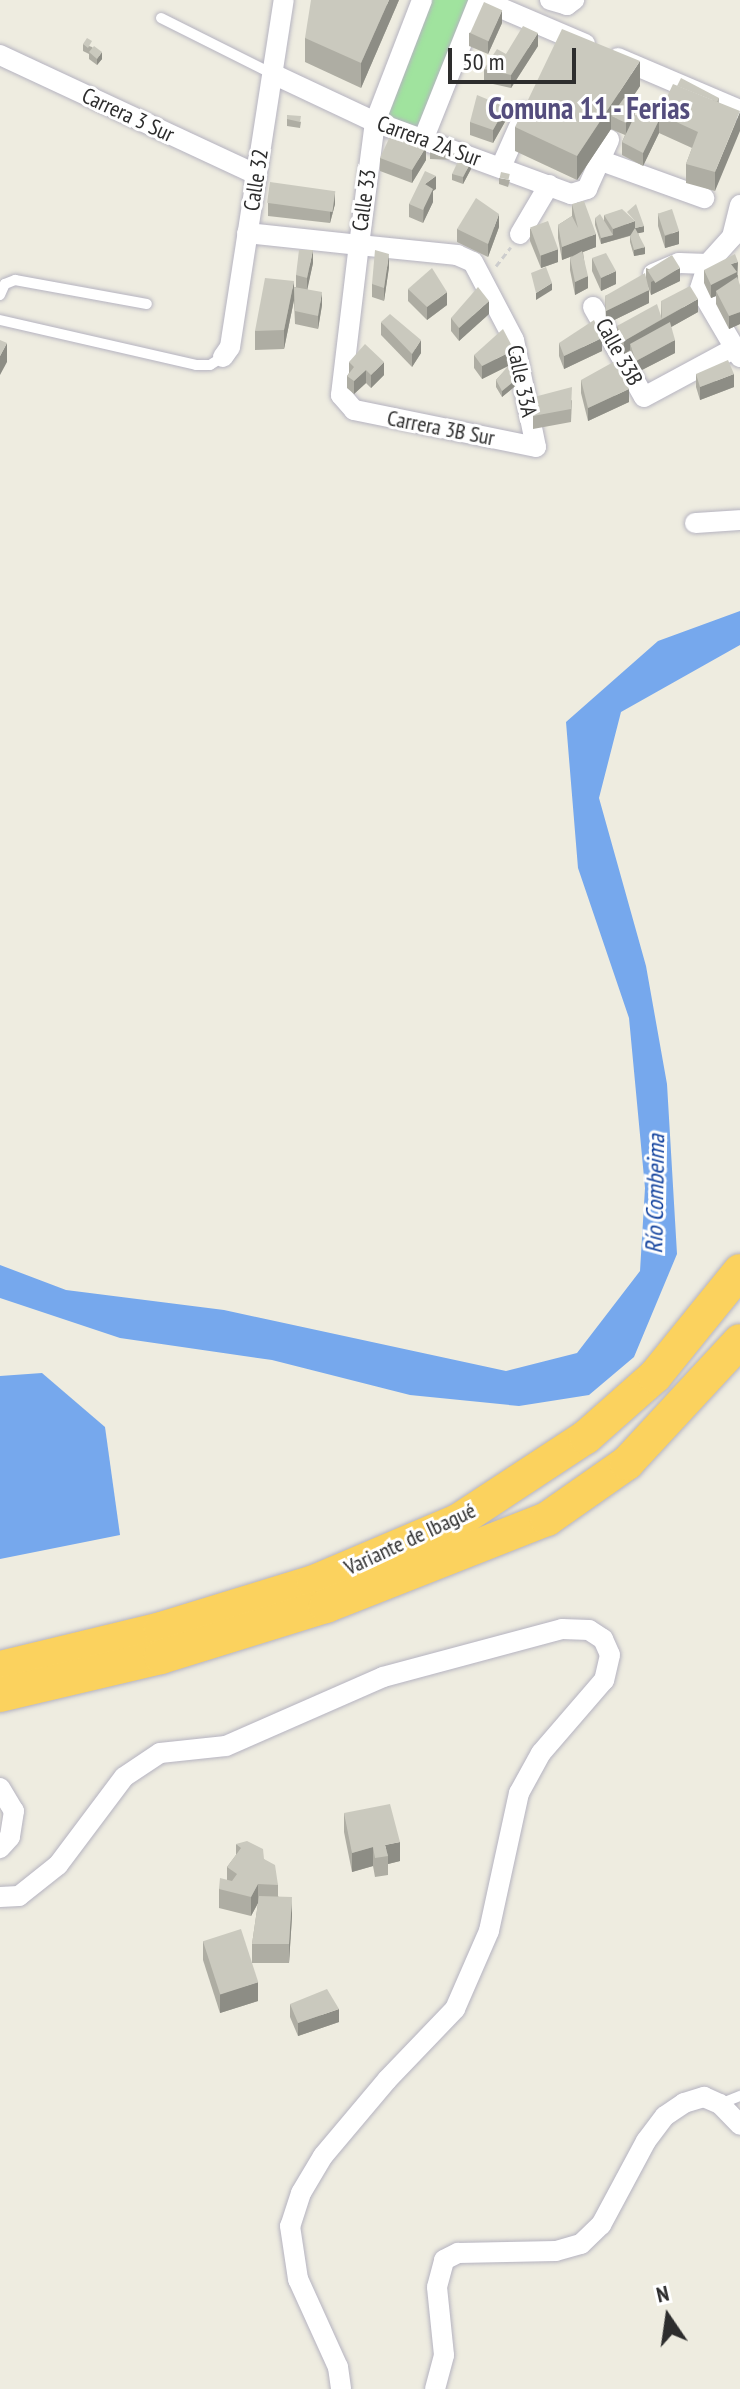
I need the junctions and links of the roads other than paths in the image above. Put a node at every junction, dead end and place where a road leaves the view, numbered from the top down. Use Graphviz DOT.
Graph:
graph roads {
  1 [pos="284,0"];
  2 [pos="422,0"];
  3 [pos="480,0"];
  4 [pos="550,0"];
  5 [pos="574,1"];
  6 [pos="161,18"];
  7 [pos="560,33"];
  8 [pos="0,55"];
  9 [pos="549,56"];
  10 [pos="273,74"];
  11 [pos="531,98"];
  12 [pos="740,110"];
  13 [pos="375,122"];
  14 [pos="423,140"];
  15 [pos="609,140"];
  16 [pos="599,160"];
  17 [pos="501,167"];
  18 [pos="257,175"];
  19 [pos="549,185"];
  20 [pos="704,198"];
  21 [pos="740,205"];
  22 [pos="247,233"];
  23 [pos="520,234"];
  24 [pos="359,245"];
  25 [pos="732,247"];
  26 [pos="708,264"];
  27 [pos="633,285"];
  28 [pos="0,295"];
  29 [pos="147,304"];
  30 [pos="593,307"];
  31 [pos="0,320"];
  32 [pos="738,354"];
  33 [pos="223,357"];
  34 [pos="347,407"];
  35 [pos="536,447"];
  36 [pos="740,520"];
  37 [pos="695,523"];
  38 [pos="740,1271"];
  39 [pos="740,1341"];
  40 [pos="0,1668"];
  41 [pos="0,1695"];
  42 [pos="0,1788"];
  43 [pos="0,1848"];
  44 [pos="1,1901"];
  45 [pos="740,2096"];
  46 [pos="720,2104"];
  47 [pos="740,2125"];
  48 [pos="341,2389"];
  49 [pos="435,2389"];
  1 -- 10 [label="street, Calle 32"];
  2 -- 13 [label="street, Calle 33"];
  3 -- 7 [label="street"];
  3 -- 14 [label="street"];
  4 -- 5 [label="street"];
  6 -- 10 [label="lane"];
  7 -- 9 [label="street"];
  7 -- 12 [label="street"];
  8 -- 18 [label="street, Carrera 3 Sur"];
  10 -- 13 [label="street, Carrera 2A Sur"];
  10 -- 18 [label="street, Calle 32"];
  11 -- 17 [label="street"];
  13 -- 14 [label="street, Carrera 2A Sur"];
  13 -- 24 [label="street, Calle 33"];
  14 -- 17 [label="street, Carrera 2A Sur"];
  15 -- 16 [label="street"];
  16 -- 19 [label="street, Carrera 2A Sur"];
  16 -- 20 [label="street"];
  17 -- 19 [label="street, Carrera 2A Sur"];
  18 -- 22 [label="street, Calle 32"];
  19 -- 23 [label="street"];
  21 -- 25 [label="street"];
  22 -- 24 [label="street"];
  22 -- 33 [label="street, Calle 32"];
  24 -- 34 [label="street, Calle 33"];
  24 -- 35 [label="street, Calle 33A"];
  25 -- 26 [label="street"];
  26 -- 27 [label="street"];
  26 -- 32 [label="street"];
  28 -- 29 [label="lane"];
  30 -- 32 [label="street, Calle 33B"];
  31 -- 33 [label="lane"];
  34 -- 35 [label="street, Carrera 3B Sur"];
  36 -- 37 [label="street"];
  38 -- 40 [label="highway, Variante de Ibagué"];
  39 -- 41 [label="highway, Variante de Ibagué"];
  42 -- 43 [label="street"];
  44 -- 48 [label="street"];
  45 -- 46 [label="lane"];
  46 -- 47 [label="street"];
  46 -- 49 [label="street"];
}
